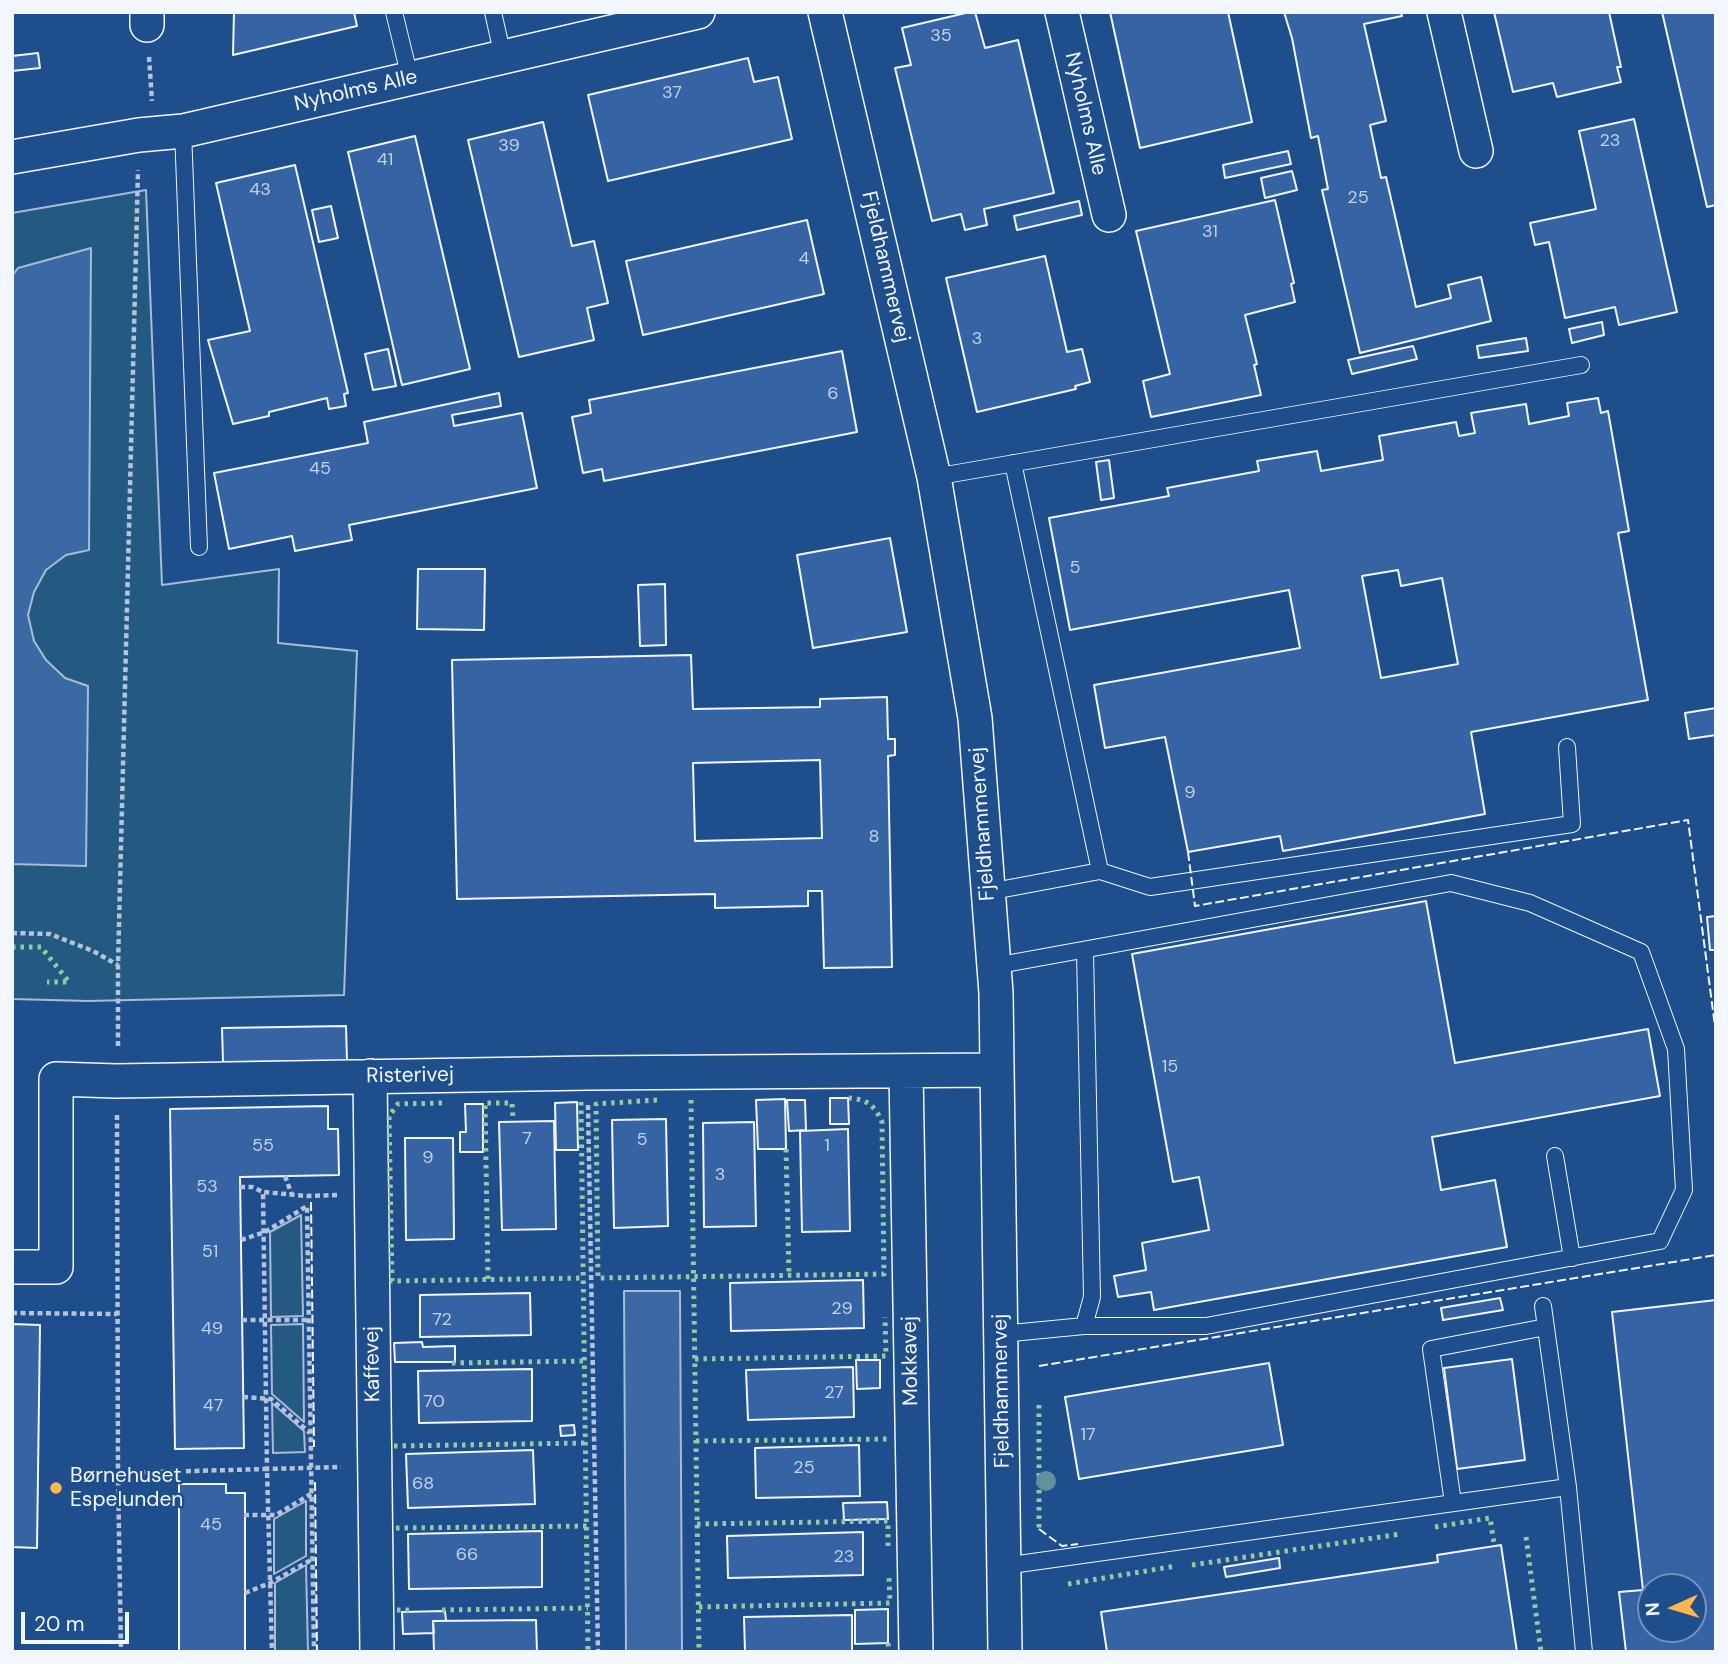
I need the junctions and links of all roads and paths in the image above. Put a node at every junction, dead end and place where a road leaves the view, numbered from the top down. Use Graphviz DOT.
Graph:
graph roads {
  1 [pos="394,12"];
  2 [pos="493,12"];
  3 [pos="698,12"];
  4 [pos="825,12"];
  5 [pos="1062,12"];
  6 [pos="1444,12"];
  7 [pos="147,18"];
  8 [pos="639,19"];
  9 [pos="503,57"];
  10 [pos="410,78"];
  11 [pos="183,131"];
  12 [pos="139,135"];
  13 [pos="1476,151"];
  14 [pos="12,157"];
  15 [pos="1109,215"];
  16 [pos="1581,365"];
  17 [pos="1013,463"];
  18 [pos="934,477"];
  19 [pos="199,547"];
  20 [pos="1567,747"];
  21 [pos="1100,871"];
  22 [pos="988,892"];
  23 [pos="12,933"];
  24 [pos="1085,951"];
  25 [pos="118,965"];
  26 [pos="994,966"];
  27 [pos="996,1070"];
  28 [pos="906,1071"];
  29 [pos="588,1073"];
  30 [pos="370,1076"];
  31 [pos="116,1081"];
  32 [pos="1555,1156"];
  33 [pos="285,1176"];
  34 [pos="240,1187"];
  35 [pos="263,1192"];
  36 [pos="292,1195"];
  37 [pos="307,1196"];
  38 [pos="321,1196"];
  39 [pos="307,1206"];
  40 [pos="265,1232"];
  41 [pos="241,1240"];
  42 [pos="1572,1258"];
  43 [pos="12,1267"];
  44 [pos="1543,1306"];
  45 [pos="12,1313"];
  46 [pos="117,1314"];
  47 [pos="242,1320"];
  48 [pos="309,1320"];
  49 [pos="265,1321"];
  50 [pos="1084,1326"];
  51 [pos="1546,1327"];
  52 [pos="1001,1334"];
  53 [pos="243,1398"];
  54 [pos="267,1399"];
  55 [pos="310,1433"];
  56 [pos="311,1468"];
  57 [pos="318,1468"];
  58 [pos="267,1469"];
  59 [pos="118,1473"];
  60 [pos="1568,1487"];
  61 [pos="311,1494"];
  62 [pos="1453,1503"];
  63 [pos="244,1515"];
  64 [pos="269,1515"];
  65 [pos="313,1559"];
  66 [pos="1004,1566"];
  67 [pos="270,1583"];
  68 [pos="245,1593"];
  69 [pos="121,1652"];
  70 [pos="272,1652"];
  71 [pos="314,1652"];
  72 [pos="377,1652"];
  73 [pos="598,1652"];
  74 [pos="916,1652"];
  75 [pos="1005,1652"];
  76 [pos="1584,1652"];
  1 -- 10 [label="lane"];
  2 -- 9 [label="lane"];
  3 -- 8 [label="street, Nyholms Alle"];
  4 -- 18 [label="street, Fjeldhammervej"];
  5 -- 15 [label="street, Nyholms Alle"];
  6 -- 13 [label="street"];
  7 -- 12 [label="path"];
  8 -- 9 [label="street, Nyholms Alle"];
  9 -- 10 [label="street, Nyholms Alle"];
  10 -- 11 [label="street, Nyholms Alle"];
  11 -- 12 [label="street, Nyholms Alle"];
  11 -- 19 [label="lane"];
  12 -- 14 [label="street, Nyholms Alle"];
  12 -- 25 [label="path"];
  16 -- 17 [label="lane"];
  17 -- 18 [label="lane"];
  17 -- 21 [label="lane"];
  18 -- 22 [label="street, Fjeldhammervej"];
  20 -- 21 [label="lane"];
  21 -- 22 [label="lane"];
  22 -- 26 [label="street, Fjeldhammervej"];
  23 -- 25 [label="path"];
  24 -- 26 [label="lane"];
  24 -- 42 [label="lane"];
  24 -- 50 [label="lane"];
  25 -- 31 [label="path"];
  26 -- 27 [label="street, Fjeldhammervej"];
  27 -- 28 [label="street, Risterivej"];
  27 -- 52 [label="street, Fjeldhammervej"];
  28 -- 29 [label="street, Risterivej"];
  28 -- 74 [label="street, Mokkavej"];
  29 -- 30 [label="street, Risterivej"];
  29 -- 73 [label="path"];
  30 -- 31 [label="street, Risterivej"];
  30 -- 72 [label="street, Kaffevej"];
  31 -- 43 [label="street, Risterivej"];
  31 -- 46 [label="path"];
  32 -- 42 [label="lane"];
  33 -- 36 [label="path"];
  34 -- 35 [label="path"];
  35 -- 36 [label="path"];
  35 -- 40 [label="path"];
  36 -- 37 [label="path"];
  37 -- 38 [label="path"];
  37 -- 39 [label="path"];
  39 -- 40 [label="path"];
  39 -- 48 [label="path"];
  40 -- 41 [label="path"];
  40 -- 49 [label="path"];
  42 -- 50 [label="lane"];
  44 -- 51 [label="lane"];
  45 -- 46 [label="path"];
  46 -- 59 [label="path"];
  47 -- 49 [label="path"];
  48 -- 49 [label="path"];
  48 -- 55 [label="path"];
  49 -- 54 [label="path"];
  50 -- 52 [label="lane"];
  51 -- 60 [label="lane"];
  51 -- 62 [label="lane"];
  52 -- 66 [label="street, Fjeldhammervej"];
  53 -- 54 [label="path"];
  54 -- 55 [label="path"];
  54 -- 58 [label="path"];
  55 -- 56 [label="path"];
  56 -- 57 [label="path"];
  56 -- 58 [label="path"];
  56 -- 61 [label="path"];
  58 -- 59 [label="path"];
  58 -- 64 [label="path"];
  59 -- 69 [label="path"];
  60 -- 62 [label="lane"];
  60 -- 76 [label="lane"];
  61 -- 64 [label="path"];
  61 -- 65 [label="path"];
  62 -- 66 [label="lane"];
  63 -- 64 [label="path"];
  64 -- 67 [label="path"];
  65 -- 67 [label="path"];
  65 -- 71 [label="path"];
  66 -- 75 [label="street, Fjeldhammervej"];
  67 -- 68 [label="path"];
  67 -- 70 [label="path"];
}
